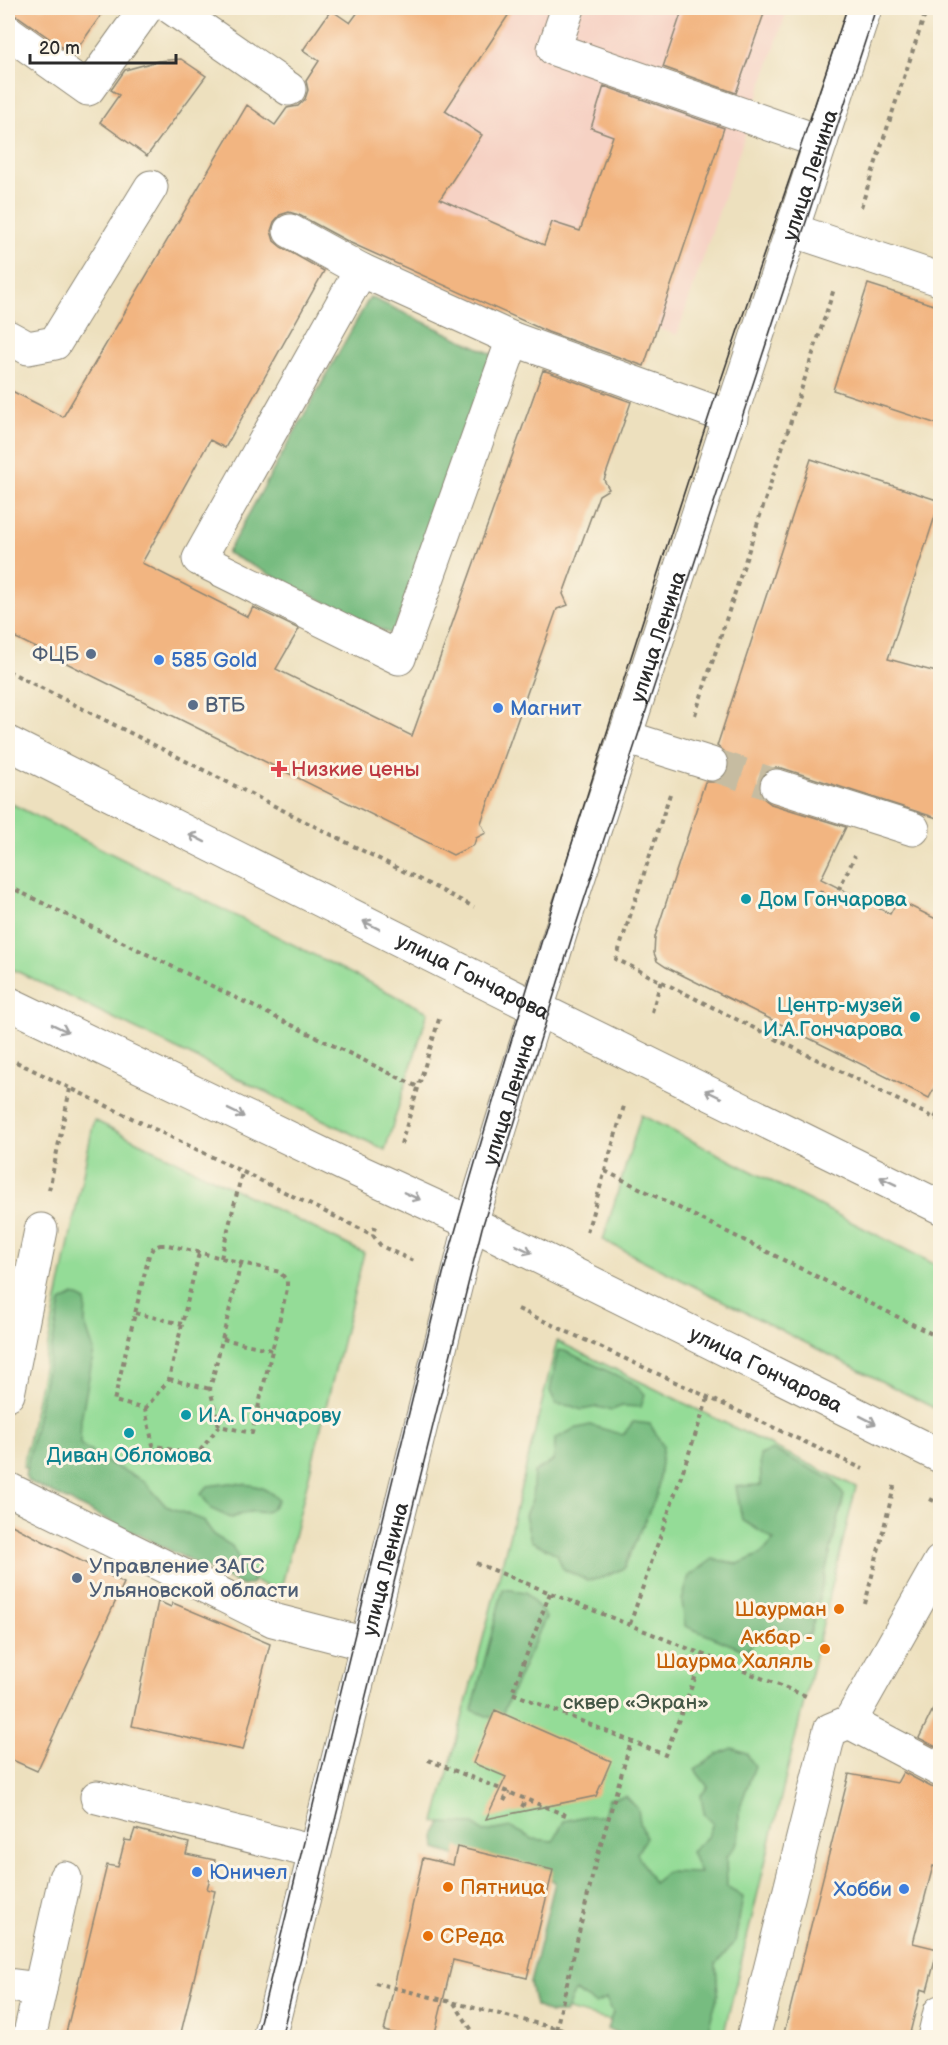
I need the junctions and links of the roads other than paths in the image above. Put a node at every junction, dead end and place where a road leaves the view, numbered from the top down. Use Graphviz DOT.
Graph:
graph roads {
  1 [pos="146,8"];
  2 [pos="172,8"];
  3 [pos="568,8"];
  4 [pos="865,8"];
  5 [pos="8,32"];
  6 [pos="289,88"];
  7 [pos="821,142"];
  8 [pos="151,187"];
  9 [pos="792,230"];
  10 [pos="290,231"];
  11 [pos="361,270"];
  12 [pos="939,279"];
  13 [pos="8,337"];
  14 [pos="513,339"];
  15 [pos="730,417"];
  16 [pos="625,737"];
  17 [pos="8,742"];
  18 [pos="696,760"];
  19 [pos="777,786"];
  20 [pos="913,829"];
  21 [pos="8,1003"];
  22 [pos="536,1008"];
  23 [pos="938,1202"];
  24 [pos="471,1223"];
  25 [pos="41,1230"];
  26 [pos="8,1394"];
  27 [pos="940,1456"];
  28 [pos="8,1489"];
  29 [pos="940,1562"];
  30 [pos="366,1644"];
  31 [pos="851,1719"];
  32 [pos="940,1770"];
  33 [pos="97,1797"];
  34 [pos="314,1852"];
  35 [pos="66,1878"];
  36 [pos="8,1985"];
  37 [pos="40,1989"];
  38 [pos="940,2012"];
  39 [pos="29,2037"];
  40 [pos="269,2037"];
  41 [pos="753,2037"];
  42 [pos="934,2037"];
  1 -- 5 [label="street"];
  2 -- 6 [label="street"];
  3 -- 7 [label="street"];
  4 -- 7 [label="street, улица Ленина"];
  7 -- 9 [label="street, улица Ленина"];
  8 -- 13 [label="street"];
  9 -- 12 [label="street"];
  9 -- 15 [label="street, улица Ленина"];
  10 -- 11 [label="street"];
  11 -- 14 [label="street"];
  11 -- 14 [label="street"];
  14 -- 15 [label="street"];
  15 -- 16 [label="street, улица Ленина"];
  16 -- 18 [label="street"];
  16 -- 22 [label="street, улица Ленина"];
  22 -- 17 [label="street, улица Гончарова, one-way"];
  19 -- 20 [label="street"];
  21 -- 24 [label="street, улица Гончарова, one-way"];
  23 -- 22 [label="street, улица Гончарова, one-way"];
  22 -- 24 [label="street, улица Ленина"];
  24 -- 27 [label="street, улица Гончарова, one-way"];
  24 -- 30 [label="street, улица Ленина"];
  25 -- 26 [label="street"];
  28 -- 30 [label="street"];
  29 -- 31 [label="street"];
  30 -- 34 [label="street, улица Ленина"];
  31 -- 32 [label="street"];
  31 -- 41 [label="street"];
  33 -- 34 [label="street"];
  34 -- 40 [label="street, улица Ленина"];
  35 -- 37 [label="street"];
  36 -- 37 [label="street"];
  37 -- 39 [label="street"];
  38 -- 42 [label="street"];
}
